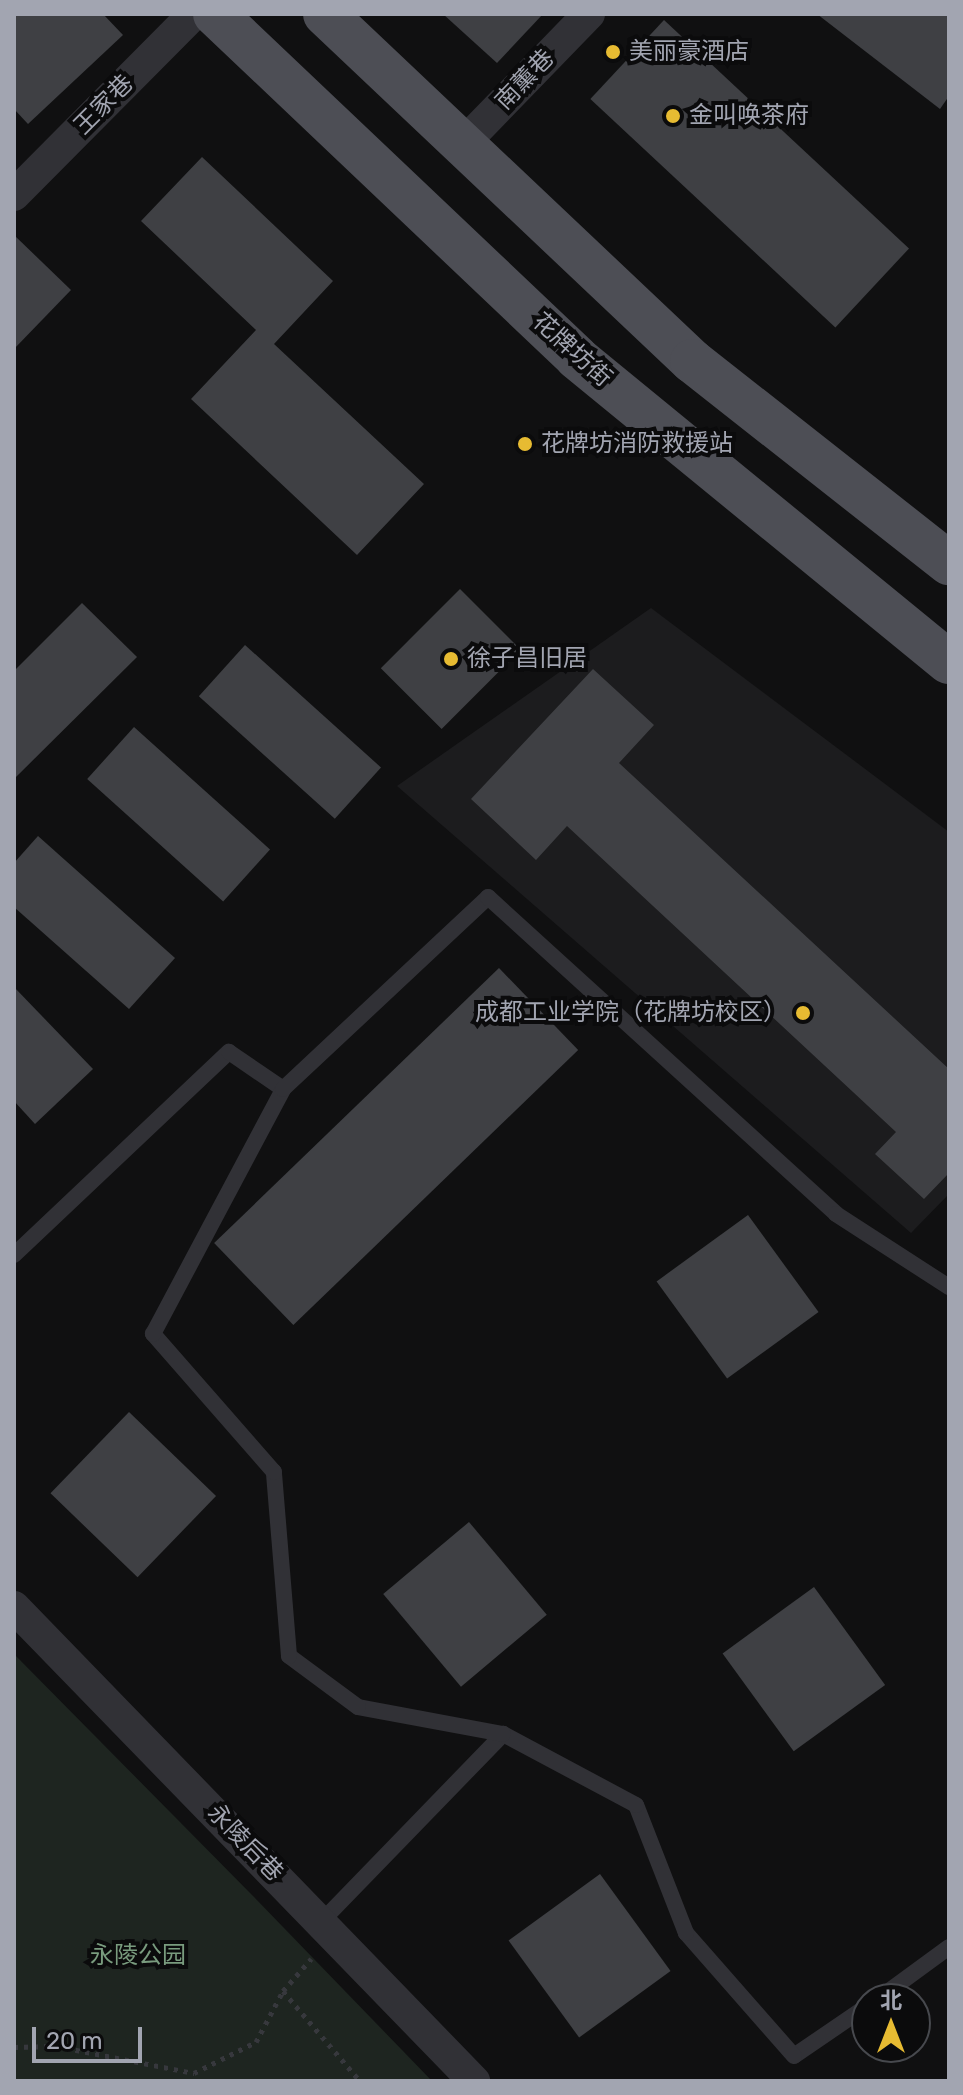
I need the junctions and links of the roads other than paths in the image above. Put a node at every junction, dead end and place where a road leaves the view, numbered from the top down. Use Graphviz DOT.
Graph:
graph roads {
  1 [pos="194,14"];
  2 [pos="215,14"];
  3 [pos="325,14"];
  4 [pos="589,14"];
  5 [pos="461,146"];
  6 [pos="14,195"];
  7 [pos="949,563"];
  8 [pos="949,662"];
  9 [pos="283,1089"];
  10 [pos="14,1255"];
  11 [pos="949,1287"];
  12 [pos="14,1607"];
  13 [pos="503,1734"];
  14 [pos="329,1930"];
  15 [pos="949,1947"];
  16 [pos="900,1983"];
  17 [pos="851,2017"];
  18 [pos="474,2081"];
  1 -- 6 [label="street, 王家巷"];
  2 -- 8 [label="main road, 花牌坊街"];
  3 -- 5 [label="main road"];
  4 -- 5 [label="street, 南薰巷"];
  5 -- 7 [label="main road"];
  9 -- 10 [label="lane"];
  9 -- 11 [label="lane"];
  9 -- 13 [label="lane"];
  12 -- 14 [label="street, 永陵后巷"];
  13 -- 14 [label="lane"];
  13 -- 17 [label="lane"];
  14 -- 18 [label="street, 永陵后巷"];
  15 -- 16 [label="lane"];
}
